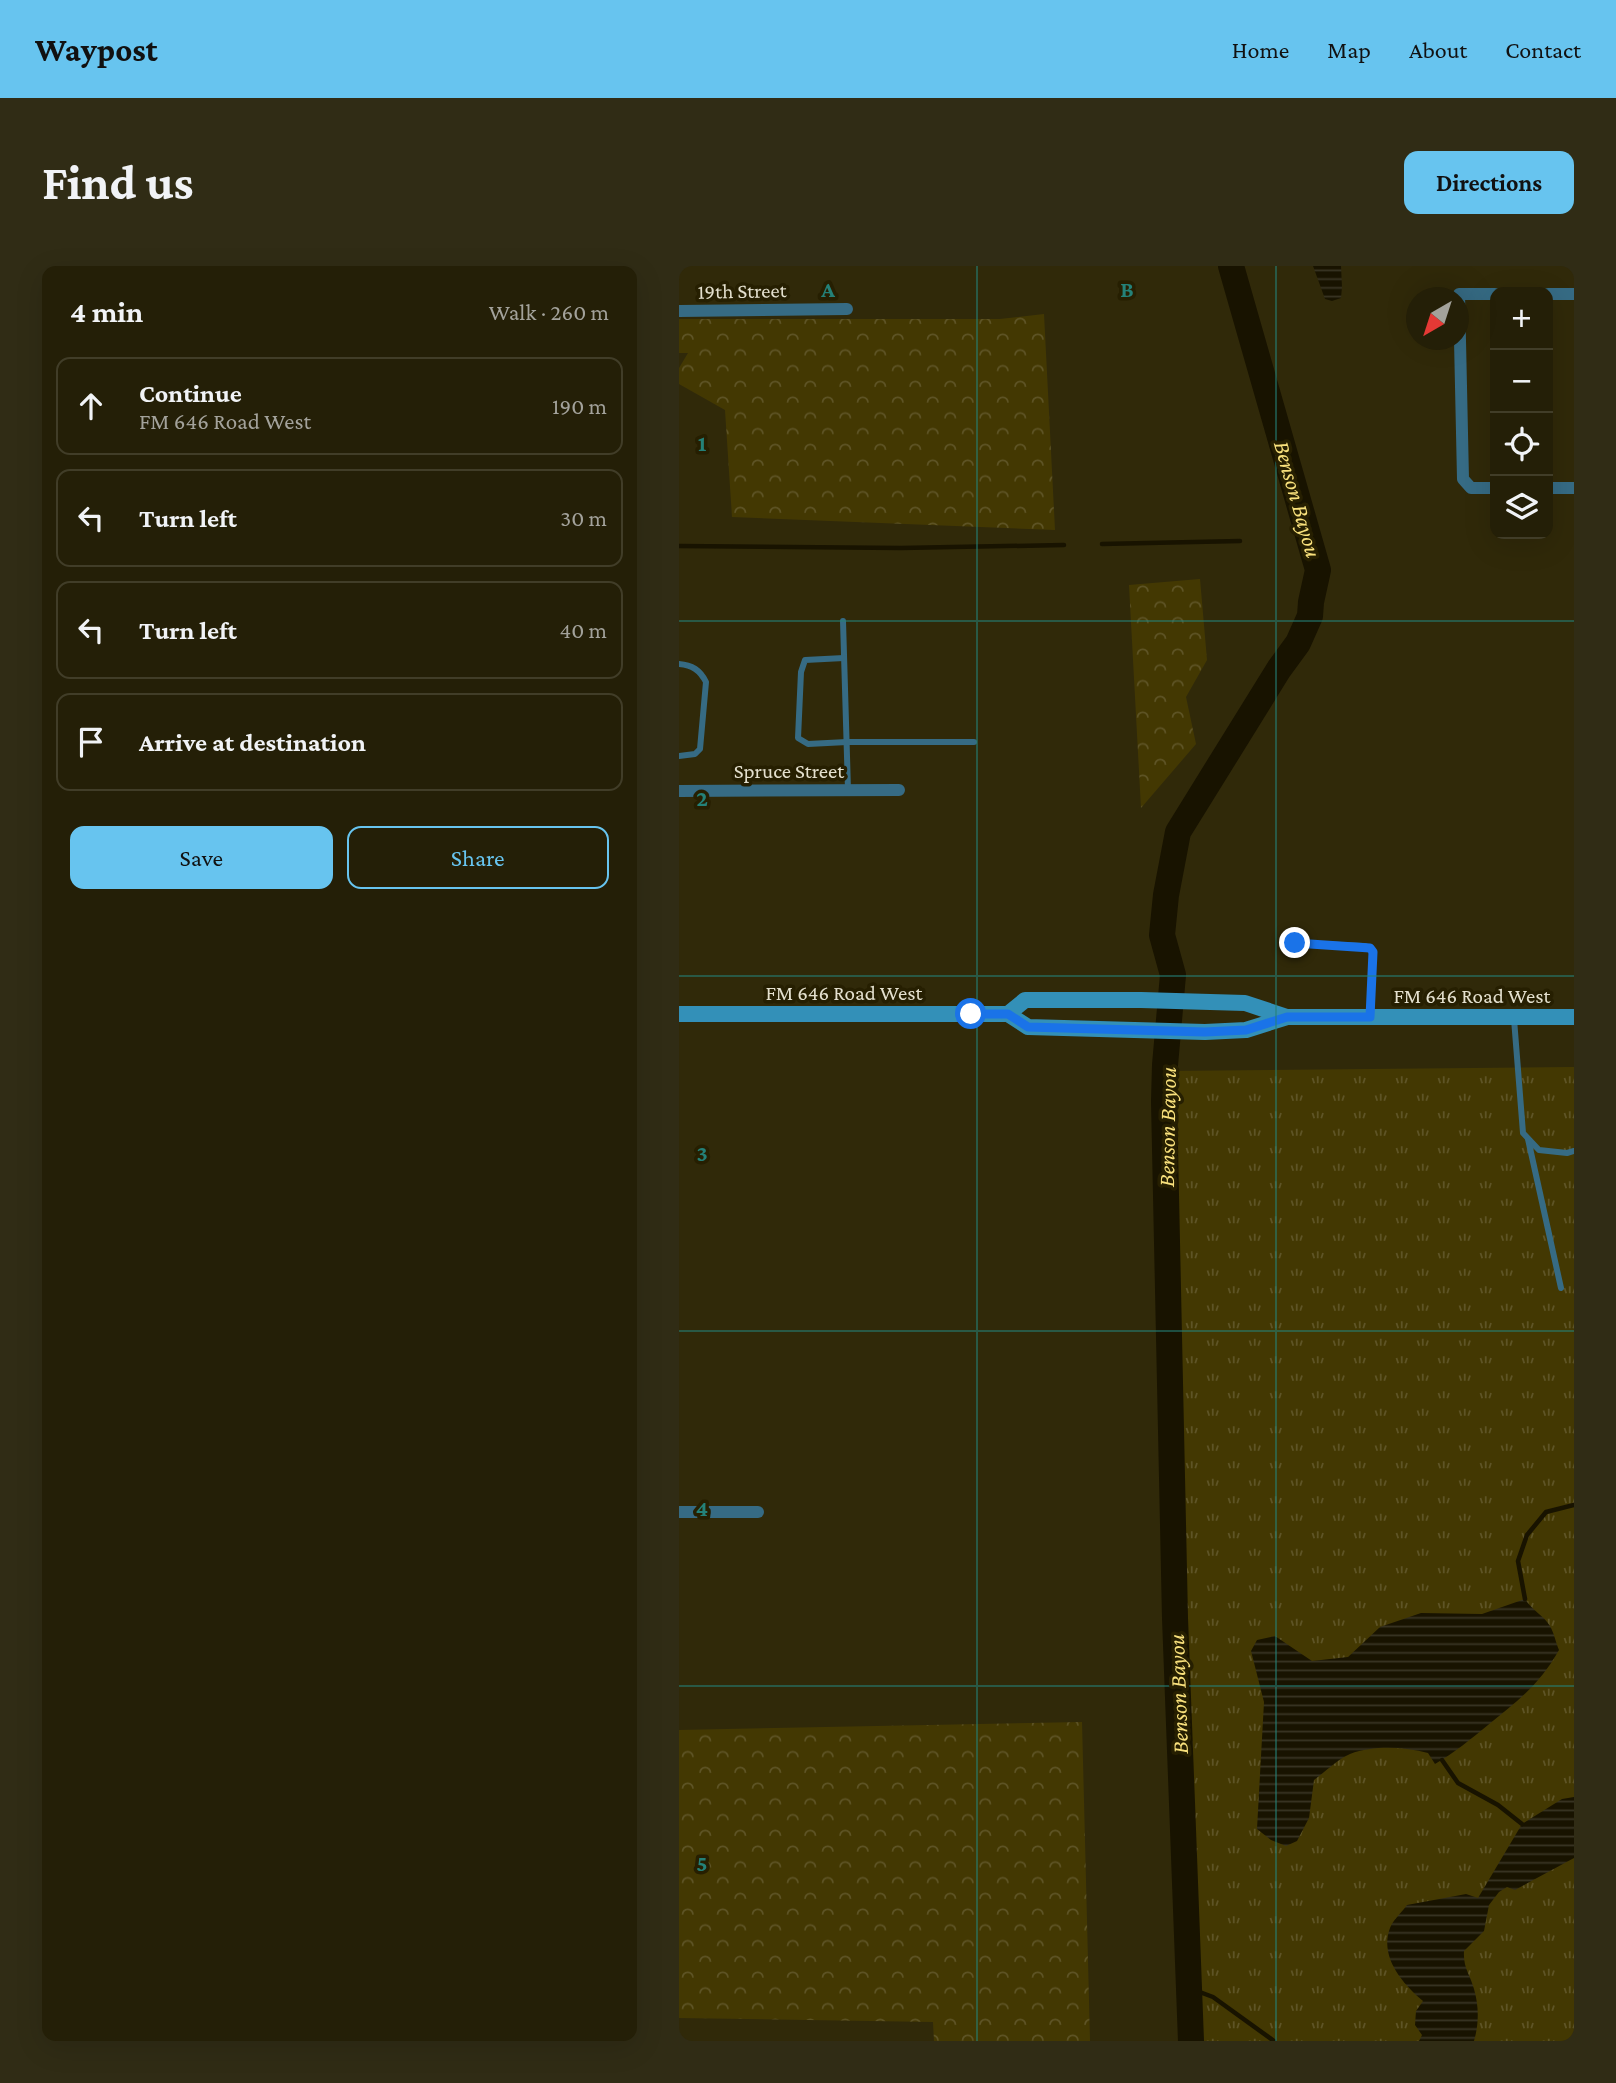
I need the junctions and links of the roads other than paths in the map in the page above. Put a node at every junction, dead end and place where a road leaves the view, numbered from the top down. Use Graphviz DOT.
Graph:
graph roads {
  1 [pos="1574,293"];
  2 [pos="1490,294"];
  3 [pos="1553,294"];
  4 [pos="847,309"];
  5 [pos="679,311"];
  6 [pos="1490,488"];
  7 [pos="1553,488"];
  8 [pos="1574,488"];
  9 [pos="843,621"];
  10 [pos="845,658"];
  11 [pos="679,664"];
  12 [pos="847,742"];
  13 [pos="974,742"];
  14 [pos="679,756"];
  15 [pos="848,790"];
  16 [pos="899,790"];
  17 [pos="679,791"];
  18 [pos="1295,943"];
  19 [pos="679,1014"];
  20 [pos="1008,1014"];
  21 [pos="1287,1017"];
  22 [pos="1370,1017"];
  23 [pos="1514,1017"];
  24 [pos="1574,1017"];
  25 [pos="1528,1138"];
  26 [pos="1574,1151"];
  27 [pos="1561,1288"];
  28 [pos="679,1512"];
  29 [pos="758,1512"];
  1 -- 3 [label="street"];
  2 -- 6 [label="street"];
  4 -- 5 [label="street, 19th Street"];
  7 -- 8 [label="street"];
  9 -- 10 [label="lane"];
  10 -- 12 [label="lane"];
  10 -- 12 [label="lane"];
  11 -- 14 [label="lane"];
  12 -- 13 [label="lane"];
  12 -- 15 [label="lane"];
  15 -- 16 [label="street, Spruce Street"];
  15 -- 17 [label="street, Spruce Street"];
  18 -- 22 [label="lane"];
  19 -- 20 [label="main road, FM 646 Road West"];
  20 -- 21 [label="main road, FM 646 Road West"];
  20 -- 21 [label="main road, FM 646 Road West"];
  21 -- 22 [label="main road, FM 646 Road West"];
  22 -- 23 [label="main road, FM 646 Road West"];
  23 -- 24 [label="main road, FM 646 Road West"];
  23 -- 25 [label="lane"];
  25 -- 26 [label="lane"];
  25 -- 27 [label="lane"];
  28 -- 29 [label="street"];
}
